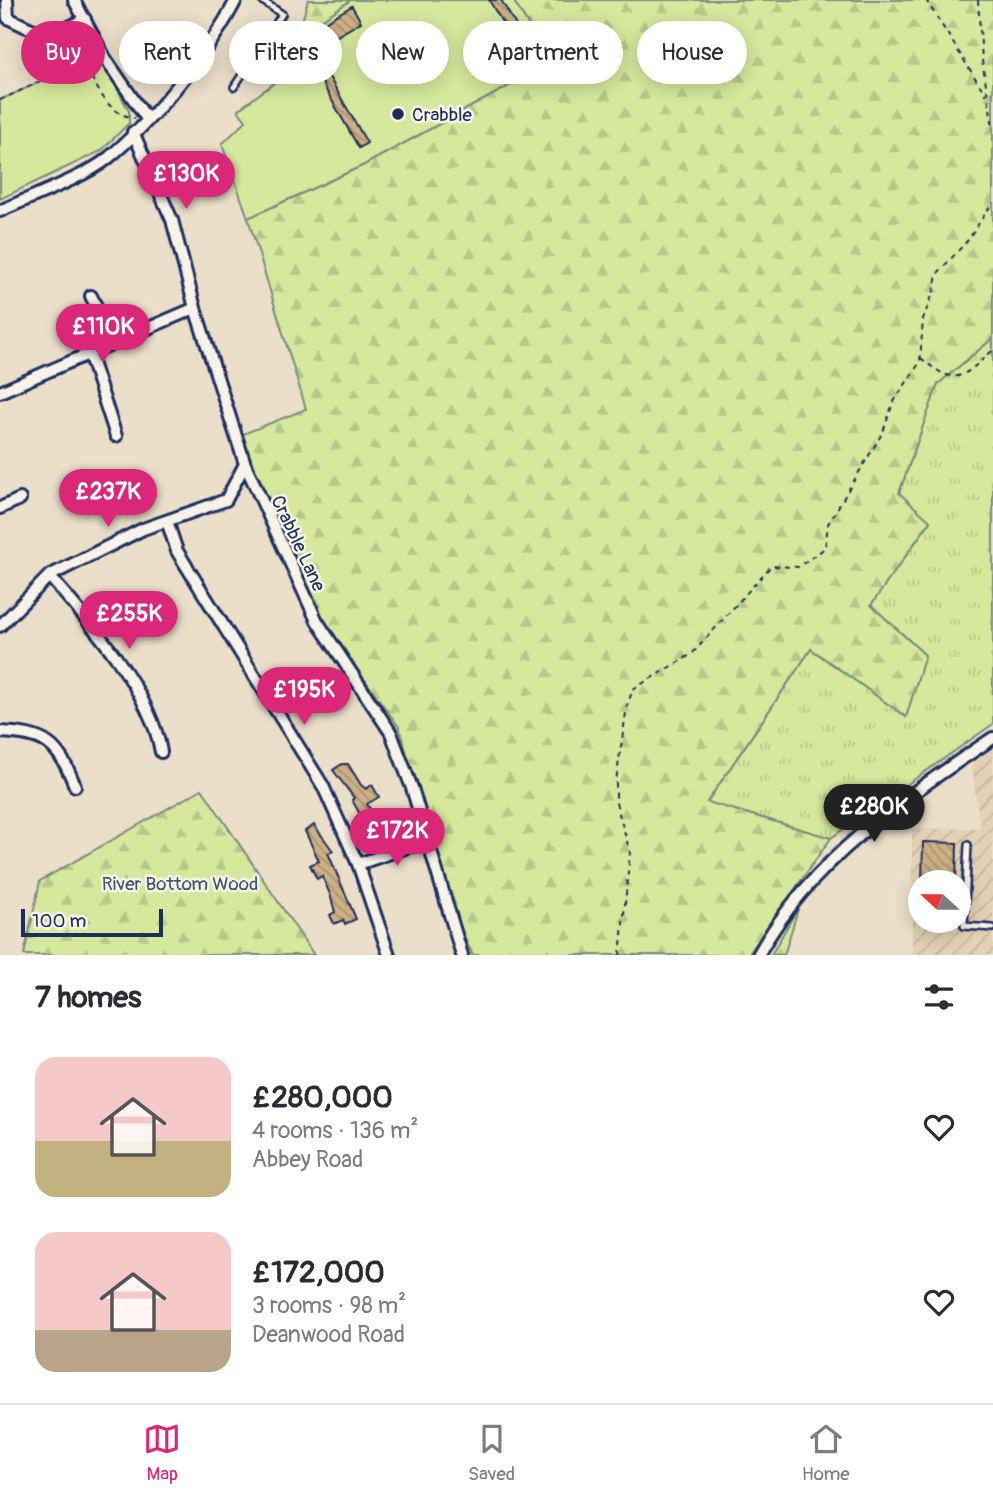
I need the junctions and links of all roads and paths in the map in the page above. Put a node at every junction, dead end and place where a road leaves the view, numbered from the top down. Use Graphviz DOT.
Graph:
graph roads {
  1 [pos="7,0"];
  2 [pos="74,0"];
  3 [pos="236,0"];
  4 [pos="261,0"];
  5 [pos="926,0"];
  6 [pos="978,0"];
  7 [pos="85,19"];
  8 [pos="4,20"];
  9 [pos="234,87"];
  10 [pos="987,96"];
  11 [pos="0,100"];
  12 [pos="147,119"];
  13 [pos="993,127"];
  14 [pos="134,132"];
  15 [pos="993,202"];
  16 [pos="0,211"];
  17 [pos="91,296"];
  18 [pos="195,308"];
  19 [pos="114,342"];
  20 [pos="993,350"];
  21 [pos="89,353"];
  22 [pos="920,358"];
  23 [pos="0,392"];
  24 [pos="116,436"];
  25 [pos="245,464"];
  26 [pos="20,499"];
  27 [pos="0,508"];
  28 [pos="167,521"];
  29 [pos="48,576"];
  30 [pos="0,626"];
  31 [pos="0,732"];
  32 [pos="993,738"];
  33 [pos="161,752"];
  34 [pos="75,786"];
  35 [pos="426,841"];
  36 [pos="968,845"];
  37 [pos="358,864"];
  38 [pos="993,928"];
  39 [pos="389,955"];
  40 [pos="462,955"];
  41 [pos="621,955"];
  42 [pos="758,955"];
  1 -- 8 [label="street"];
  2 -- 7 [label="street"];
  3 -- 12 [label="street"];
  4 -- 9 [label="lane"];
  5 -- 10 [label="path"];
  6 -- 10 [label="path"];
  7 -- 8 [label="street"];
  7 -- 12 [label="street"];
  10 -- 13 [label="path"];
  11 -- 12 [label="path"];
  12 -- 14 [label="street"];
  14 -- 16 [label="street"];
  14 -- 18 [label="street, Crabble Lane"];
  15 -- 22 [label="path"];
  17 -- 19 [label="street"];
  18 -- 19 [label="street"];
  18 -- 25 [label="street, Crabble Lane"];
  19 -- 21 [label="street"];
  20 -- 22 [label="path"];
  21 -- 23 [label="street"];
  21 -- 24 [label="street"];
  22 -- 41 [label="path"];
  25 -- 28 [label="street"];
  25 -- 35 [label="street, Crabble Lane"];
  26 -- 27 [label="street"];
  28 -- 29 [label="street"];
  28 -- 37 [label="street"];
  29 -- 30 [label="street"];
  29 -- 33 [label="street"];
  31 -- 34 [label="street"];
  32 -- 42 [label="street"];
  35 -- 37 [label="street"];
  35 -- 40 [label="street, Crabble Lane"];
  36 -- 38 [label="lane"];
  37 -- 39 [label="street"];
}
